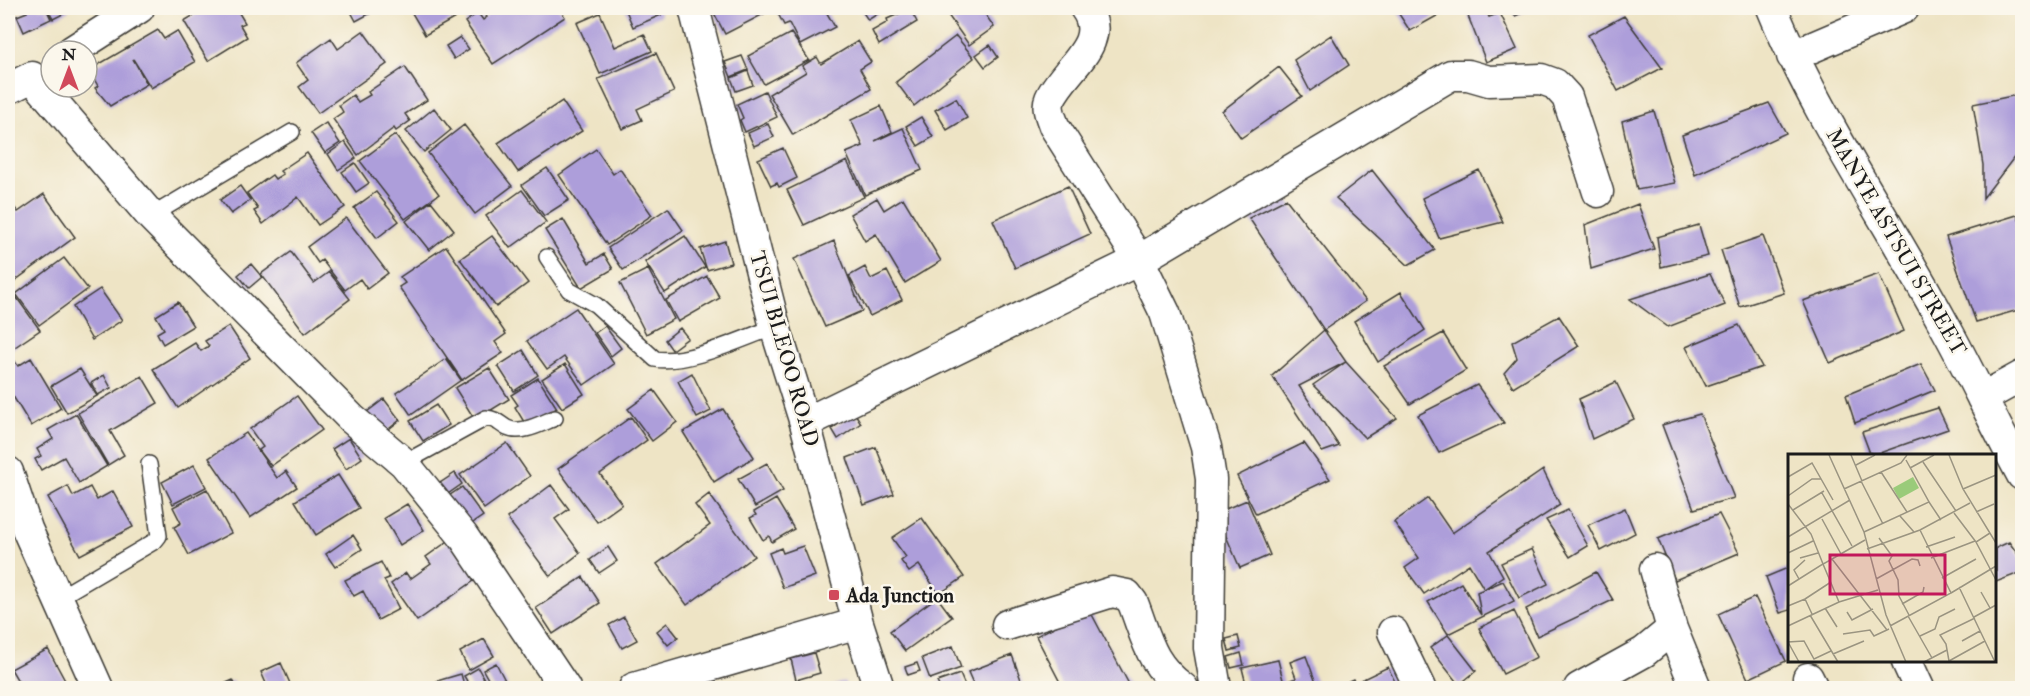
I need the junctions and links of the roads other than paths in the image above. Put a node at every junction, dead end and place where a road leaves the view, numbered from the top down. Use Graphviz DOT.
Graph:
graph roads {
  1 [pos="139,8"];
  2 [pos="694,8"];
  3 [pos="1085,8"];
  4 [pos="1772,8"];
  5 [pos="1904,8"];
  6 [pos="91,39"];
  7 [pos="1792,56"];
  8 [pos="30,77"];
  9 [pos="292,132"];
  10 [pos="1598,192"];
  11 [pos="151,216"];
  12 [pos="547,257"];
  13 [pos="1139,260"];
  14 [pos="775,327"];
  15 [pos="2022,376"];
  16 [pos="1982,398"];
  17 [pos="555,418"];
  18 [pos="805,423"];
  19 [pos="404,463"];
  20 [pos="149,464"];
  21 [pos="2022,475"];
  22 [pos="9,479"];
  23 [pos="1655,569"];
  24 [pos="58,598"];
  25 [pos="858,623"];
  26 [pos="1008,625"];
  27 [pos="1672,629"];
  28 [pos="1393,633"];
  29 [pos="1907,663"];
  30 [pos="99,688"];
  31 [pos="565,688"];
  32 [pos="634,688"];
  33 [pos="879,688"];
  34 [pos="1183,688"];
  35 [pos="1216,688"];
  36 [pos="1420,688"];
  37 [pos="1579,688"];
  38 [pos="1696,688"];
  39 [pos="1919,688"];
  1 -- 6 [label="street"];
  2 -- 14 [label="street, TSUI BLEOO ROAD"];
  3 -- 13 [label="street"];
  4 -- 7 [label="street, MANYE ASTSUI STREET"];
  5 -- 7 [label="street"];
  7 -- 16 [label="street, MANYE ASTSUI STREET"];
  8 -- 11 [label="street"];
  9 -- 11 [label="lane"];
  10 -- 13 [label="street"];
  11 -- 19 [label="street"];
  12 -- 14 [label="lane"];
  13 -- 18 [label="street"];
  13 -- 35 [label="street"];
  14 -- 18 [label="street, TSUI BLEOO ROAD"];
  15 -- 16 [label="street"];
  16 -- 21 [label="street, MANYE ASTSUI STREET"];
  17 -- 19 [label="lane"];
  18 -- 25 [label="street, TSUI BLEOO ROAD"];
  19 -- 31 [label="street"];
  20 -- 24 [label="lane"];
  22 -- 24 [label="street"];
  23 -- 27 [label="street"];
  24 -- 30 [label="street"];
  25 -- 32 [label="street"];
  25 -- 33 [label="street, TSUI BLEOO ROAD"];
  26 -- 34 [label="street"];
  27 -- 37 [label="street"];
  27 -- 38 [label="street"];
  28 -- 36 [label="street"];
  29 -- 39 [label="street"];
}
